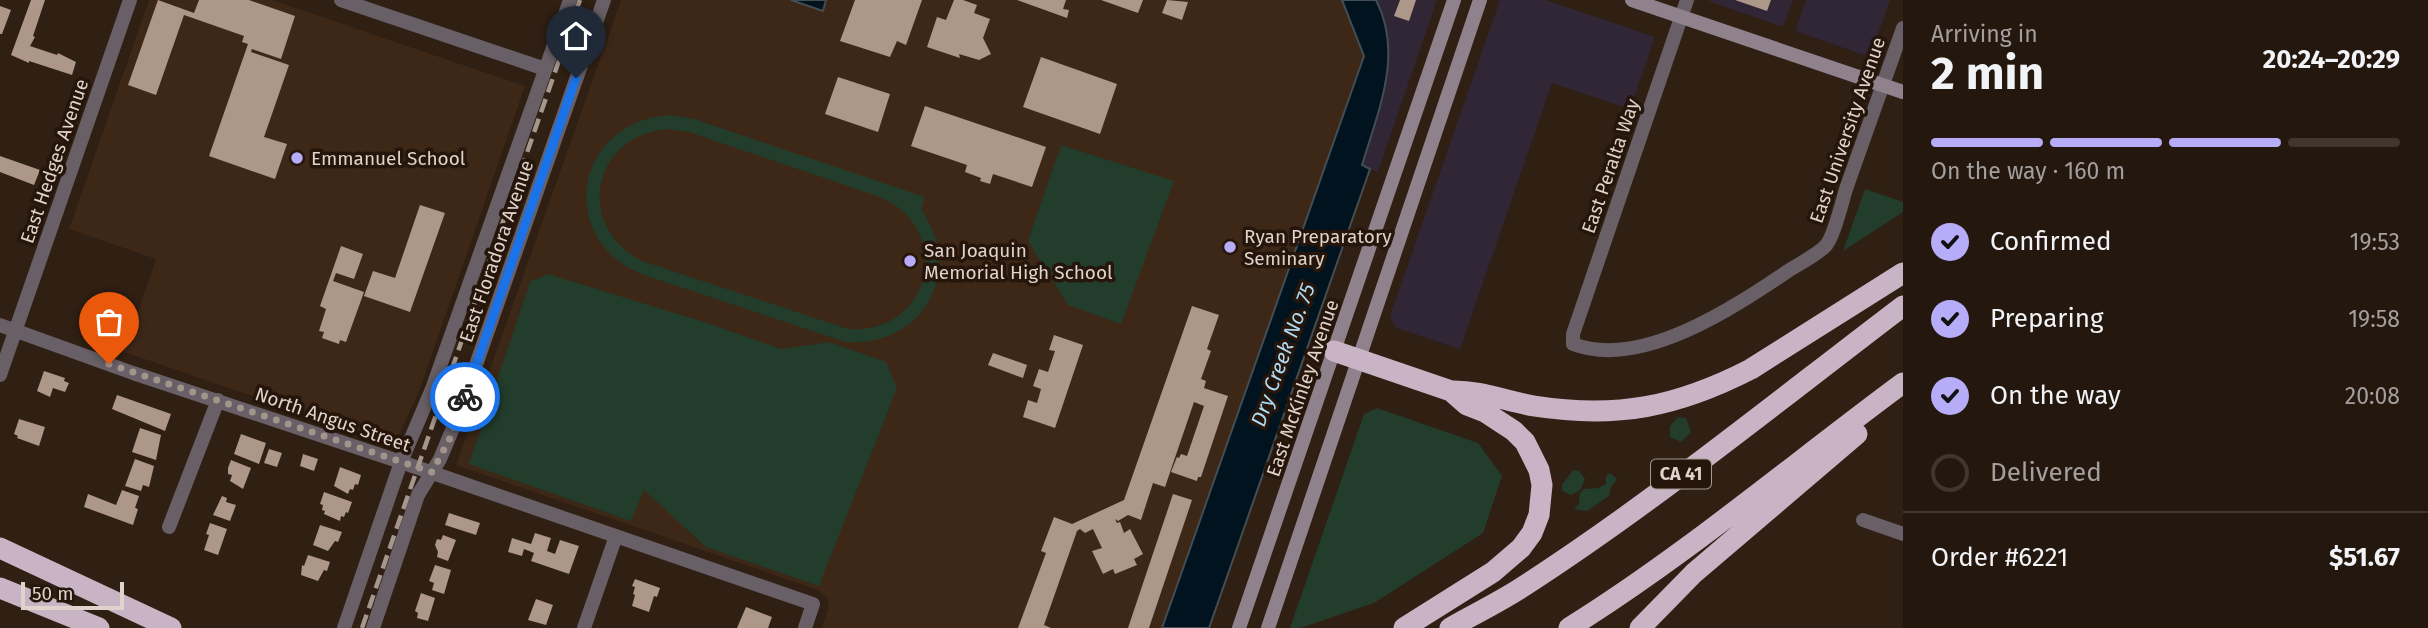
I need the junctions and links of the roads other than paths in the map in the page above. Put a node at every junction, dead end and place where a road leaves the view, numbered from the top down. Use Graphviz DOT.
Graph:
graph roads {
  1 [pos="130,0"];
  2 [pos="570,0"];
  3 [pos="604,0"];
  4 [pos="1454,0"];
  5 [pos="1480,0"];
  6 [pos="1632,0"];
  7 [pos="1688,0"];
  8 [pos="349,1"];
  9 [pos="1682,17"];
  10 [pos="1903,28"];
  11 [pos="545,69"];
  12 [pos="1883,85"];
  13 [pos="1903,92"];
  14 [pos="1827,245"];
  15 [pos="1903,273"];
  16 [pos="1903,306"];
  17 [pos="0,325"];
  18 [pos="15,331"];
  19 [pos="1334,351"];
  20 [pos="1359,360"];
  21 [pos="0,375"];
  22 [pos="1903,383"];
  23 [pos="1451,391"];
  24 [pos="1903,396"];
  25 [pos="218,400"];
  26 [pos="401,462"];
  27 [pos="432,472"];
  28 [pos="1863,520"];
  29 [pos="169,527"];
  30 [pos="1903,534"];
  31 [pos="616,536"];
  32 [pos="0,548"];
  33 [pos="0,588"];
  34 [pos="99,628"];
  35 [pos="171,628"];
  36 [pos="344,628"];
  37 [pos="373,628"];
  38 [pos="584,628"];
  39 [pos="805,628"];
  40 [pos="1239,628"];
  41 [pos="1268,628"];
  42 [pos="1405,628"];
  43 [pos="1450,628"];
  44 [pos="1569,628"];
  45 [pos="1640,628"];
  1 -- 18 [label="street, East Hedges Avenue"];
  2 -- 11 [label="street, East Floradora Avenue"];
  3 -- 27 [label="street, East Floradora Avenue"];
  4 -- 19 [label="main road, East McKinley Avenue"];
  5 -- 20 [label="main road"];
  6 -- 9 [label="main road"];
  7 -- 9 [label="street, East Peralta Way"];
  8 -- 11 [label="street"];
  9 -- 12 [label="main road"];
  9 -- 14 [label="street, East Peralta Way"];
  10 -- 12 [label="street, East University Avenue"];
  11 -- 26 [label="street, East Floradora Avenue"];
  12 -- 13 [label="main road"];
  12 -- 14 [label="street, East University Avenue"];
  15 -- 23 [label="highway"];
  16 -- 43 [label="highway, CA 41"];
  17 -- 18 [label="street, North Angus Street"];
  18 -- 21 [label="street, East Hedges Avenue"];
  18 -- 25 [label="street, North Angus Street"];
  19 -- 20 [label="highway"];
  19 -- 40 [label="main road, East McKinley Avenue"];
  20 -- 23 [label="highway"];
  20 -- 41 [label="main road"];
  22 -- 44 [label="highway"];
  23 -- 42 [label="highway"];
  24 -- 45 [label="highway"];
  25 -- 26 [label="street, North Angus Street"];
  25 -- 29 [label="street"];
  26 -- 27 [label="street, North Angus Street"];
  26 -- 36 [label="street, East Floradora Avenue"];
  27 -- 31 [label="street, North Angus Street"];
  27 -- 37 [label="street, East Floradora Avenue"];
  28 -- 30 [label="street"];
  31 -- 38 [label="street"];
  31 -- 39 [label="street, North Angus Street"];
  32 -- 35 [label="highway"];
  33 -- 34 [label="highway"];
}
